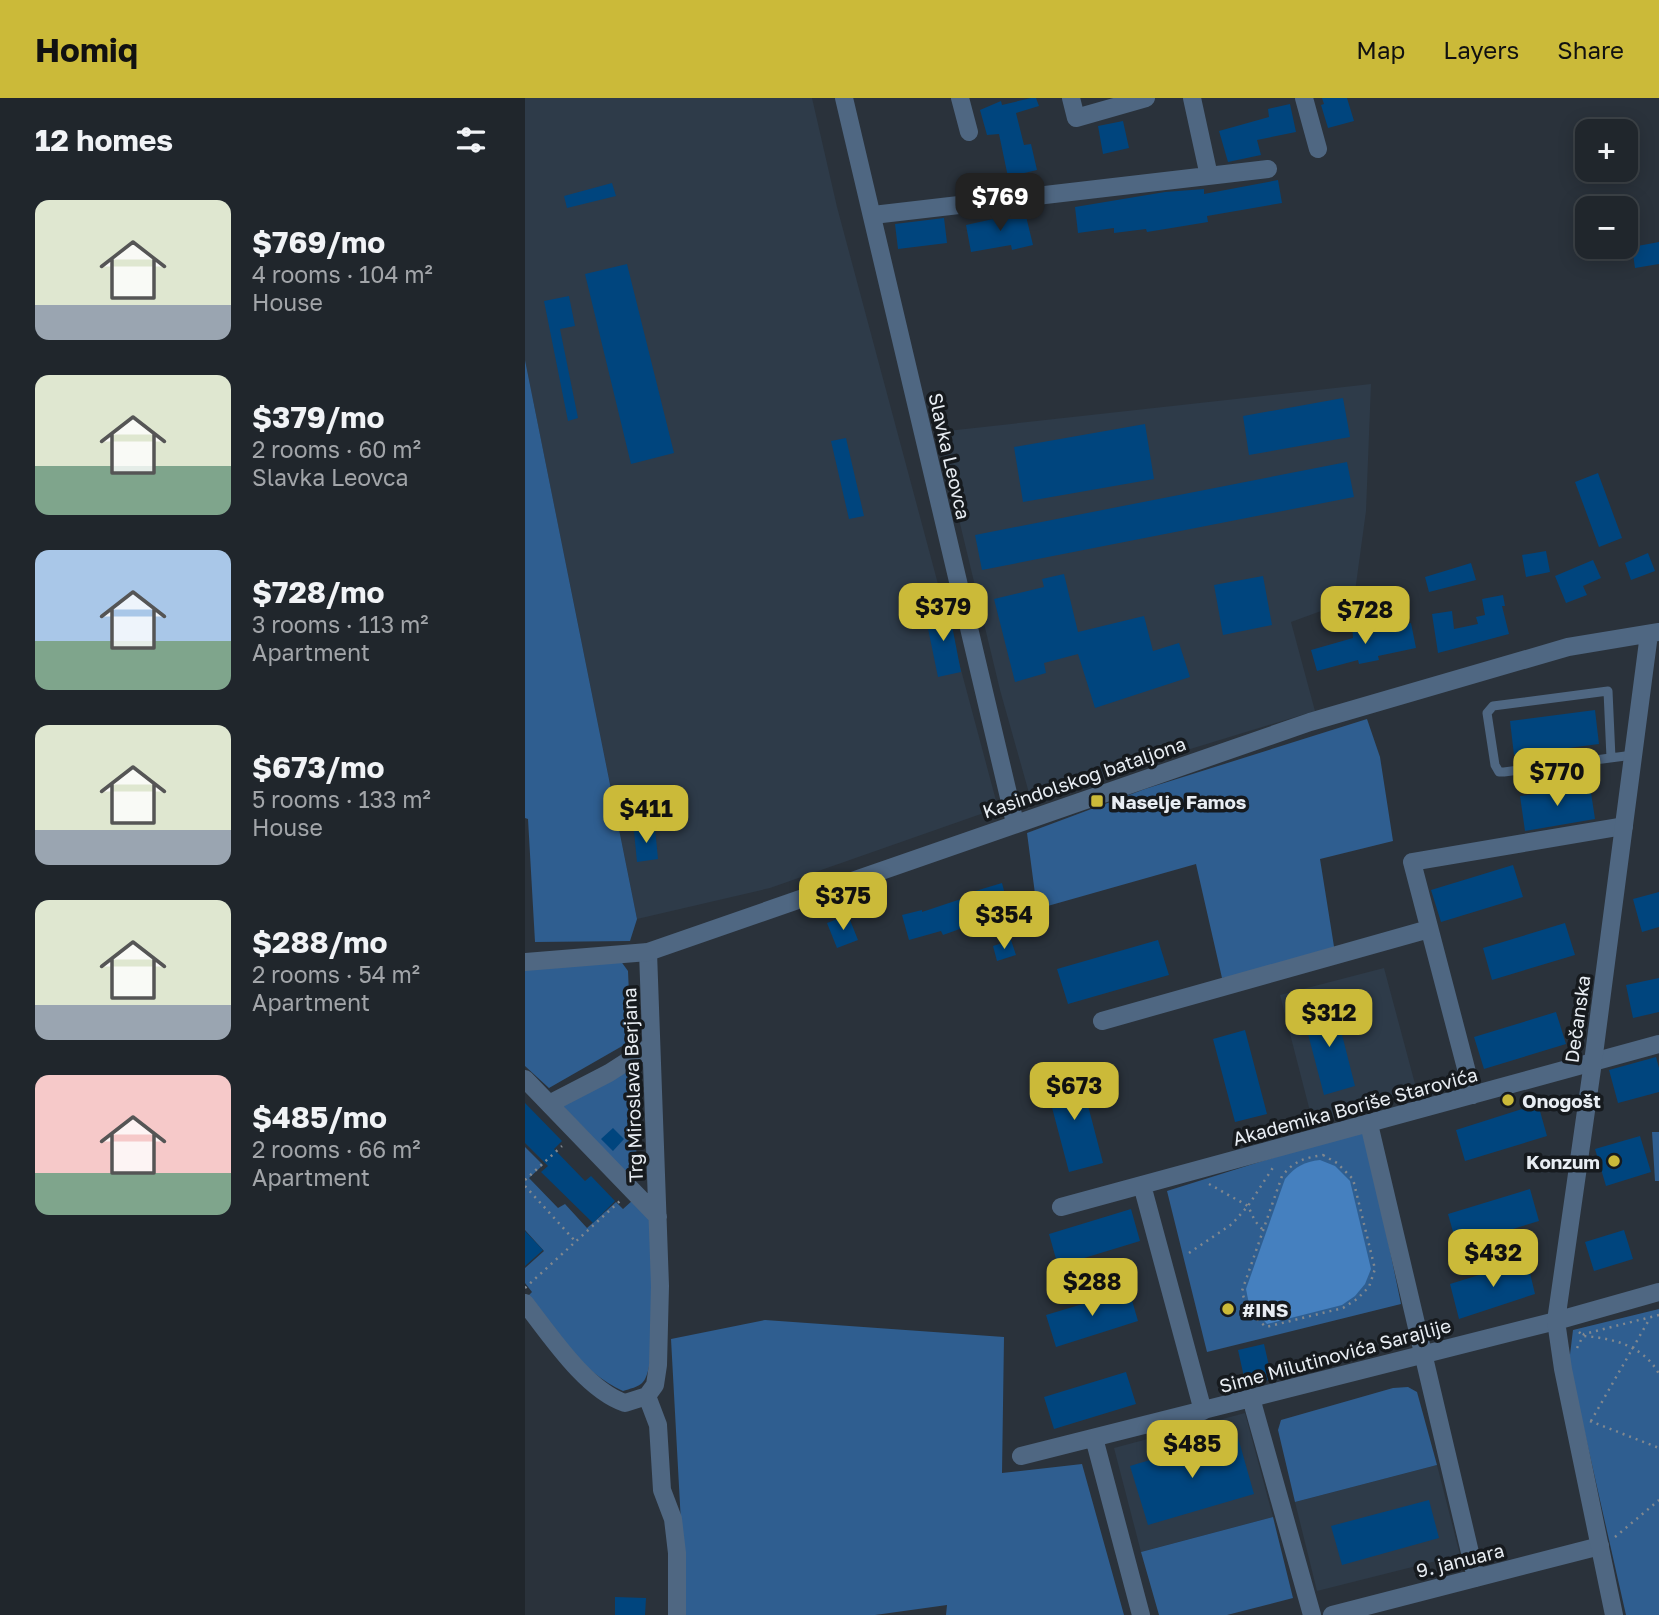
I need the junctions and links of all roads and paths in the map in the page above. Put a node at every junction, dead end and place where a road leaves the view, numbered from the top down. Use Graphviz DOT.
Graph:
graph roads {
  1 [pos="843,98"];
  2 [pos="960,98"];
  3 [pos="1071,98"];
  4 [pos="1146,98"];
  5 [pos="1192,98"];
  6 [pos="1304,98"];
  7 [pos="969,132"];
  8 [pos="1318,149"];
  9 [pos="1268,169"];
  10 [pos="1209,176"];
  11 [pos="873,215"];
  12 [pos="1654,633"];
  13 [pos="1633,755"];
  14 [pos="1611,758"];
  15 [pos="1015,823"];
  16 [pos="1624,826"];
  17 [pos="1429,929"];
  18 [pos="648,952"];
  19 [pos="525,962"];
  20 [pos="1102,1021"];
  21 [pos="1659,1044"];
  22 [pos="651,1046"];
  23 [pos="1593,1062"];
  24 [pos="525,1079"];
  25 [pos="1473,1096"];
  26 [pos="549,1104"];
  27 [pos="1369,1124"];
  28 [pos="562,1146"];
  29 [pos="1276,1163"];
  30 [pos="525,1180"];
  31 [pos="1207,1183"];
  32 [pos="1142,1185"];
  33 [pos="525,1186"];
  34 [pos="632,1190"];
  35 [pos="1248,1206"];
  36 [pos="1061,1207"];
  37 [pos="658,1217"];
  38 [pos="1263,1230"];
  39 [pos="576,1242"];
  40 [pos="1189,1253"];
  41 [pos="525,1288"];
  42 [pos="1659,1292"];
  43 [pos="525,1303"];
  44 [pos="1659,1315"];
  45 [pos="1650,1317"];
  46 [pos="1556,1321"];
  47 [pos="1577,1331"];
  48 [pos="1583,1336"];
  49 [pos="1633,1346"];
  50 [pos="1576,1349"];
  51 [pos="1424,1353"];
  52 [pos="1659,1374"];
  53 [pos="647,1396"];
  54 [pos="1251,1398"];
  55 [pos="1588,1409"];
  56 [pos="1203,1411"];
  57 [pos="1591,1421"];
  58 [pos="1594,1434"];
  59 [pos="1094,1438"];
  60 [pos="1659,1448"];
  61 [pos="1021,1456"];
  62 [pos="1659,1500"];
  63 [pos="1608,1547"];
  64 [pos="1476,1578"];
  65 [pos="677,1615"];
  66 [pos="1141,1615"];
  67 [pos="1312,1615"];
  68 [pos="1332,1615"];
  69 [pos="1614,1615"];
  1 -- 11 [label="street, Slavka Leovca"];
  2 -- 7 [label="street"];
  3 -- 4 [label="street"];
  5 -- 10 [label="street"];
  6 -- 8 [label="street"];
  9 -- 10 [label="street"];
  10 -- 11 [label="street"];
  11 -- 15 [label="street, Slavka Leovca"];
  12 -- 13 [label="street, Dečanska"];
  12 -- 15 [label="street, Kasindolskog bataljona"];
  13 -- 14 [label="lane"];
  13 -- 16 [label="street, Dečanska"];
  14 -- 14 [label="lane"];
  15 -- 18 [label="street, Kasindolskog bataljona"];
  16 -- 17 [label="street"];
  16 -- 23 [label="street, Dečanska"];
  17 -- 20 [label="street"];
  17 -- 25 [label="street"];
  18 -- 19 [label="street, Kasindolskog bataljona"];
  18 -- 22 [label="street, Trg Miroslava Berjana"];
  21 -- 23 [label="street, Akademika Boriše Starovića"];
  22 -- 26 [label="street"];
  22 -- 37 [label="street, Trg Miroslava Berjana"];
  23 -- 25 [label="street, Akademika Boriše Starovića"];
  23 -- 46 [label="street, Dečanska"];
  24 -- 26 [label="street, Trg Miroslava Berjana"];
  25 -- 27 [label="street, Akademika Boriše Starovića"];
  26 -- 34 [label="street, Trg Miroslava Berjana"];
  27 -- 32 [label="street, Akademika Boriše Starovića"];
  27 -- 51 [label="street"];
  28 -- 30 [label="path"];
  29 -- 35 [label="path"];
  31 -- 35 [label="path"];
  32 -- 36 [label="street, Akademika Boriše Starovića"];
  32 -- 56 [label="street"];
  33 -- 39 [label="path"];
  34 -- 37 [label="street, Trg Miroslava Berjana"];
  34 -- 39 [label="path, Trg Miroslava Berjana"];
  35 -- 38 [label="path"];
  35 -- 40 [label="path"];
  37 -- 53 [label="street, Trg Miroslava Berjana"];
  38 -- 38 [label="path"];
  39 -- 41 [label="path, Trg Miroslava Berjana"];
  42 -- 46 [label="street, Sime Milutinovića Sarajlije"];
  43 -- 53 [label="street"];
  44 -- 45 [label="path"];
  45 -- 48 [label="path"];
  45 -- 49 [label="path"];
  46 -- 51 [label="street, Sime Milutinovića Sarajlije"];
  46 -- 63 [label="street, Dečanska"];
  47 -- 48 [label="path"];
  48 -- 49 [label="path"];
  48 -- 50 [label="path"];
  49 -- 52 [label="path"];
  49 -- 57 [label="path"];
  51 -- 54 [label="street, Sime Milutinovića Sarajlije"];
  51 -- 64 [label="street"];
  53 -- 65 [label="street"];
  54 -- 56 [label="street, Sime Milutinovića Sarajlije"];
  54 -- 67 [label="street"];
  55 -- 57 [label="path"];
  56 -- 59 [label="street, Sime Milutinovića Sarajlije"];
  57 -- 58 [label="path"];
  57 -- 60 [label="path"];
  59 -- 61 [label="street, Sime Milutinovića Sarajlije"];
  59 -- 66 [label="street"];
  62 -- 63 [label="path"];
  63 -- 64 [label="street, 9. januara"];
  63 -- 69 [label="street, Dečanska"];
  64 -- 68 [label="street, 9. januara"];
}
